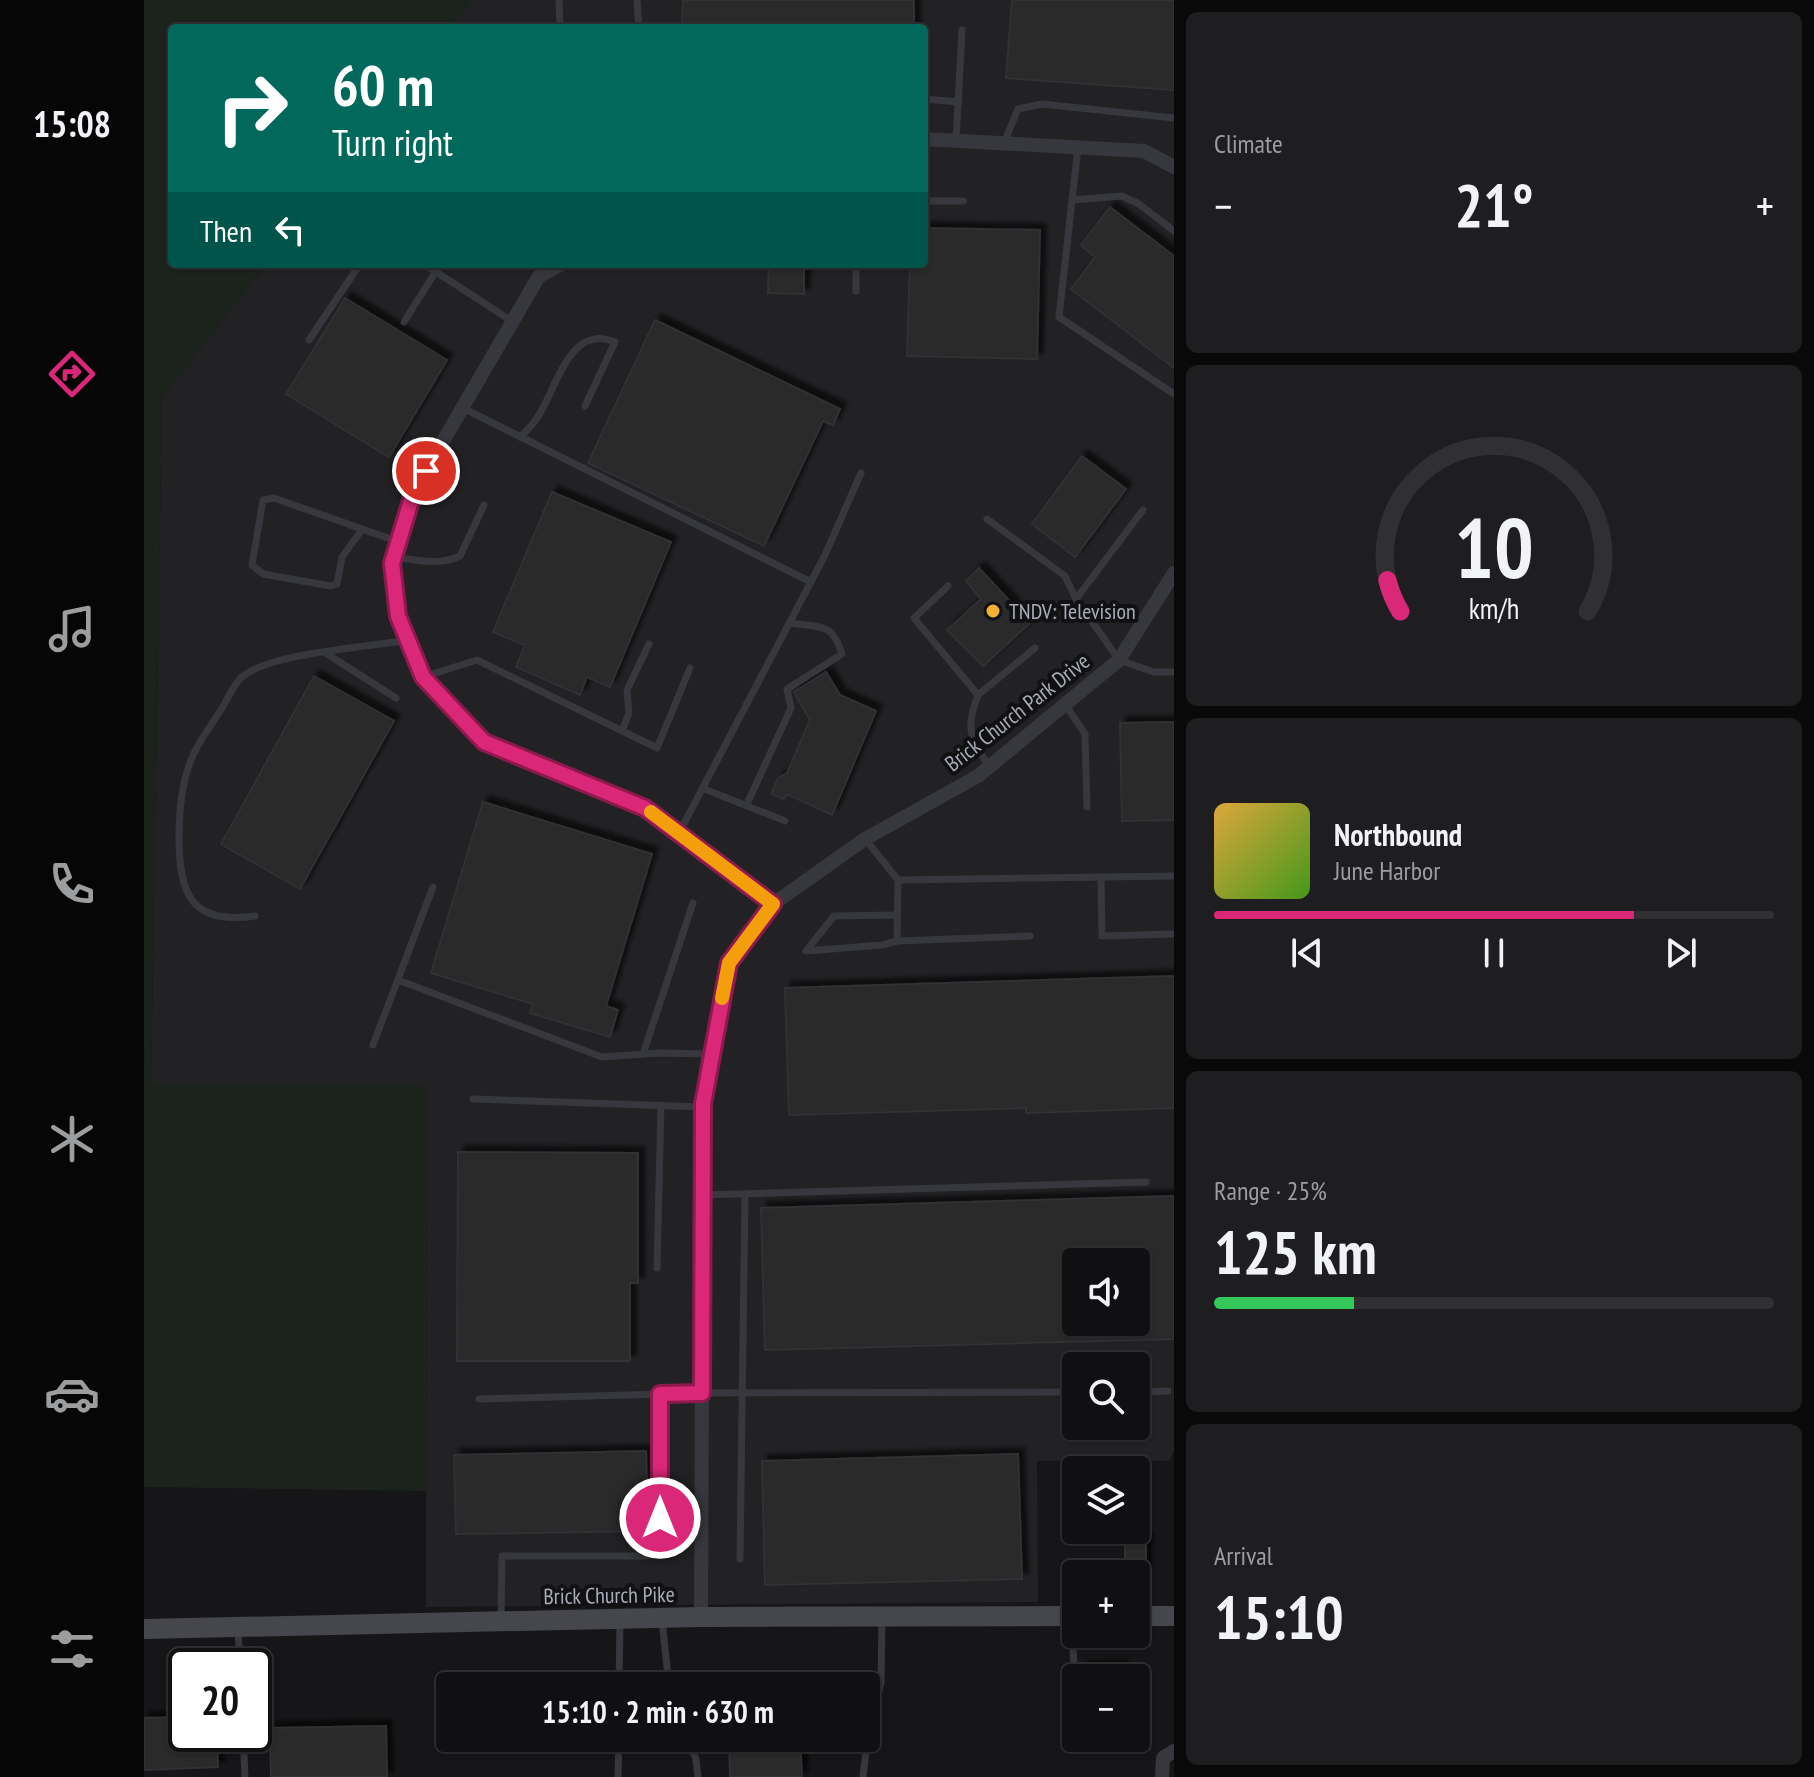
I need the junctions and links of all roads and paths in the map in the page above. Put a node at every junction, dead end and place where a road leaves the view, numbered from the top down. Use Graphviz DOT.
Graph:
graph roads {
  1 [pos="559,0"];
  2 [pos="637,0"];
  3 [pos="560,24"];
  4 [pos="639,24"];
  5 [pos="962,30"];
  6 [pos="928,99"];
  7 [pos="959,102"];
  8 [pos="1174,118"];
  9 [pos="928,139"];
  10 [pos="956,141"];
  11 [pos="1004,144"];
  12 [pos="1078,147"];
  13 [pos="1174,167"];
  14 [pos="1072,200"];
  15 [pos="928,201"];
  16 [pos="963,201"];
  17 [pos="1174,231"];
  18 [pos="357,268"];
  19 [pos="431,268"];
  20 [pos="554,268"];
  21 [pos="856,268"];
  22 [pos="436,271"];
  23 [pos="856,291"];
  24 [pos="404,322"];
  25 [pos="513,322"];
  26 [pos="309,340"];
  27 [pos="1174,394"];
  28 [pos="585,406"];
  29 [pos="463,408"];
  30 [pos="520,437"];
  31 [pos="861,473"];
  32 [pos="484,505"];
  33 [pos="1143,510"];
  34 [pos="987,519"];
  35 [pos="361,531"];
  36 [pos="399,542"];
  37 [pos="394,557"];
  38 [pos="1174,573"];
  39 [pos="811,582"];
  40 [pos="948,586"];
  41 [pos="1076,599"];
  42 [pos="790,623"];
  43 [pos="408,640"];
  44 [pos="649,644"];
  45 [pos="1035,648"];
  46 [pos="324,652"];
  47 [pos="1119,660"];
  48 [pos="690,668"];
  49 [pos="1174,672"];
  50 [pos="423,677"];
  51 [pos="978,695"];
  52 [pos="396,698"];
  53 [pos="1065,704"];
  54 [pos="622,731"];
  55 [pos="989,767"];
  56 [pos="702,788"];
  57 [pos="746,806"];
  58 [pos="1087,807"];
  59 [pos="785,821"];
  60 [pos="679,833"];
  61 [pos="865,839"];
  62 [pos="1174,876"];
  63 [pos="1101,878"];
  64 [pos="898,880"];
  65 [pos="433,887"];
  66 [pos="693,903"];
  67 [pos="773,904"];
  68 [pos="897,915"];
  69 [pos="255,916"];
  70 [pos="1174,934"];
  71 [pos="1030,936"];
  72 [pos="897,941"];
  73 [pos="398,980"];
  74 [pos="373,1045"];
  75 [pos="643,1054"];
  76 [pos="712,1054"];
  77 [pos="473,1099"];
  78 [pos="661,1105"];
  79 [pos="703,1107"];
  80 [pos="1146,1182"];
  81 [pos="745,1194"];
  82 [pos="702,1195"];
  83 [pos="657,1268"];
  84 [pos="1168,1391"];
  85 [pos="1062,1392"];
  86 [pos="1150,1392"];
  87 [pos="702,1393"];
  88 [pos="742,1393"];
  89 [pos="660,1394"];
  90 [pos="479,1399"];
  91 [pos="740,1559"];
  92 [pos="1062,1616"];
  93 [pos="1150,1616"];
  94 [pos="1174,1616"];
  95 [pos="701,1617"];
  96 [pos="882,1617"];
  97 [pos="661,1618"];
  98 [pos="620,1619"];
  99 [pos="501,1622"];
  100 [pos="238,1627"];
  101 [pos="144,1629"];
  102 [pos="239,1648"];
  103 [pos="619,1672"];
  104 [pos="667,1672"];
  105 [pos="880,1686"];
  106 [pos="1174,1751"];
  107 [pos="244,1752"];
  108 [pos="619,1752"];
  109 [pos="693,1752"];
  110 [pos="866,1752"];
  111 [pos="245,1777"];
  112 [pos="618,1777"];
  113 [pos="698,1777"];
  114 [pos="863,1777"];
  115 [pos="1162,1777"];
  1 -- 3 [label="lane"];
  2 -- 4 [label="lane"];
  5 -- 7 [label="lane"];
  6 -- 7 [label="lane"];
  7 -- 10 [label="lane"];
  8 -- 11 [label="lane"];
  9 -- 10 [label="street"];
  10 -- 11 [label="street"];
  11 -- 12 [label="street"];
  12 -- 13 [label="street"];
  12 -- 14 [label="lane"];
  14 -- 17 [label="lane"];
  14 -- 27 [label="lane"];
  15 -- 16 [label="lane"];
  18 -- 26 [label="lane"];
  19 -- 22 [label="lane"];
  20 -- 25 [label="street"];
  21 -- 23 [label="lane"];
  22 -- 24 [label="lane"];
  22 -- 25 [label="lane"];
  25 -- 29 [label="street"];
  28 -- 30 [label="lane"];
  29 -- 30 [label="lane"];
  29 -- 36 [label="street"];
  30 -- 39 [label="lane"];
  31 -- 39 [label="lane"];
  32 -- 37 [label="lane"];
  33 -- 41 [label="lane"];
  34 -- 41 [label="lane"];
  35 -- 35 [label="lane"];
  35 -- 36 [label="lane"];
  36 -- 37 [label="street"];
  37 -- 43 [label="street"];
  38 -- 47 [label="street, Brick Church Park Drive"];
  39 -- 42 [label="lane"];
  40 -- 51 [label="lane"];
  41 -- 47 [label="lane"];
  42 -- 56 [label="lane"];
  42 -- 57 [label="lane"];
  43 -- 46 [label="lane"];
  43 -- 50 [label="street"];
  44 -- 54 [label="lane"];
  45 -- 51 [label="lane"];
  46 -- 52 [label="lane"];
  46 -- 69 [label="lane"];
  47 -- 49 [label="lane"];
  47 -- 53 [label="street, Brick Church Park Drive"];
  48 -- 54 [label="lane"];
  50 -- 54 [label="lane"];
  50 -- 60 [label="street"];
  51 -- 55 [label="lane"];
  53 -- 55 [label="street, Brick Church Park Drive"];
  53 -- 58 [label="lane"];
  55 -- 61 [label="street, Brick Church Park Drive"];
  56 -- 57 [label="lane"];
  56 -- 60 [label="lane"];
  57 -- 59 [label="lane"];
  60 -- 67 [label="street"];
  61 -- 64 [label="lane"];
  61 -- 67 [label="street, Brick Church Park Drive"];
  62 -- 63 [label="lane"];
  63 -- 64 [label="lane"];
  63 -- 70 [label="lane"];
  64 -- 68 [label="lane"];
  65 -- 73 [label="lane"];
  66 -- 75 [label="lane"];
  67 -- 76 [label="street, Brick Church Park Drive"];
  68 -- 72 [label="lane"];
  68 -- 72 [label="lane"];
  71 -- 72 [label="lane"];
  73 -- 74 [label="lane"];
  73 -- 75 [label="lane"];
  75 -- 76 [label="lane"];
  76 -- 79 [label="street, Brick Church Park Drive"];
  77 -- 78 [label="lane"];
  78 -- 79 [label="lane"];
  78 -- 83 [label="lane"];
  79 -- 82 [label="street, Brick Church Park Drive"];
  80 -- 81 [label="lane"];
  81 -- 82 [label="lane"];
  81 -- 88 [label="lane"];
  82 -- 87 [label="street, Brick Church Park Drive"];
  84 -- 86 [label="lane"];
  85 -- 88 [label="lane"];
  87 -- 88 [label="lane"];
  87 -- 89 [label="lane"];
  87 -- 95 [label="street, Brick Church Park Drive"];
  88 -- 91 [label="lane"];
  89 -- 90 [label="lane"];
  89 -- 99 [label="lane"];
  92 -- 96 [label="main road, Brick Church Pike"];
  93 -- 94 [label="main road"];
  95 -- 96 [label="main road, Brick Church Pike"];
  95 -- 97 [label="main road, Brick Church Pike"];
  96 -- 105 [label="lane"];
  97 -- 98 [label="main road, Brick Church Pike"];
  97 -- 104 [label="lane"];
  98 -- 99 [label="main road, Brick Church Pike"];
  98 -- 103 [label="lane"];
  99 -- 100 [label="main road, Brick Church Pike"];
  100 -- 101 [label="main road, Brick Church Pike"];
  100 -- 102 [label="lane"];
  106 -- 115 [label="street"];
  107 -- 111 [label="lane"];
  108 -- 112 [label="lane"];
  109 -- 113 [label="lane"];
  110 -- 114 [label="lane"];
}
